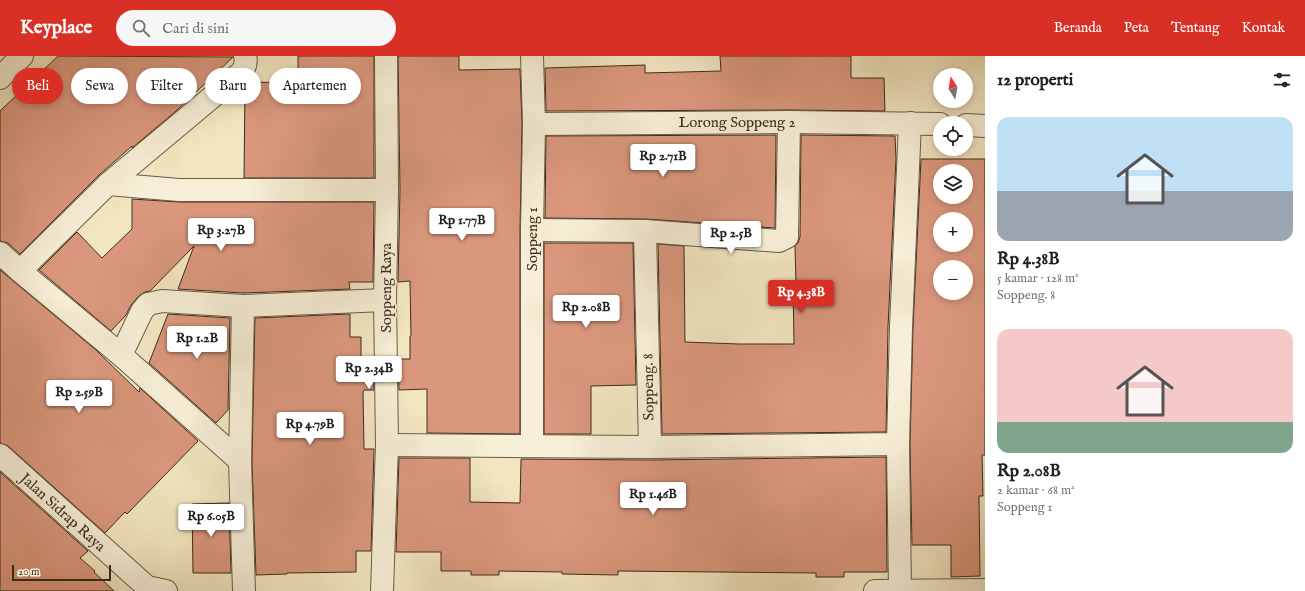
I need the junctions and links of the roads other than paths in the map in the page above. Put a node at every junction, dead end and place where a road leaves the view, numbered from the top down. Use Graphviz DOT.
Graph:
graph roads {
  1 [pos="22,56"];
  2 [pos="245,56"];
  3 [pos="386,56"];
  4 [pos="532,56"];
  5 [pos="0,78"];
  6 [pos="789,122"];
  7 [pos="910,123"];
  8 [pos="534,124"];
  9 [pos="933,124"];
  10 [pos="973,125"];
  11 [pos="985,126"];
  12 [pos="108,184"];
  13 [pos="387,190"];
  14 [pos="532,230"];
  15 [pos="645,232"];
  16 [pos="0,253"];
  17 [pos="20,271"];
  18 [pos="385,300"];
  19 [pos="243,306"];
  20 [pos="121,355"];
  21 [pos="898,444"];
  22 [pos="387,445"];
  23 [pos="532,446"];
  24 [pos="650,447"];
  25 [pos="0,455"];
  26 [pos="240,461"];
  27 [pos="985,590"];
  28 [pos="166,591"];
  29 [pos="235,591"];
  30 [pos="244,591"];
  31 [pos="255,591"];
  32 [pos="382,591"];
  33 [pos="875,591"];
  34 [pos="900,591"];
  1 -- 5 [label="street"];
  2 -- 12 [label="street"];
  3 -- 13 [label="street, Soppeng Raya"];
  4 -- 8 [label="street, Soppeng 1"];
  6 -- 7 [label="street, Lorong Soppeng 2"];
  6 -- 8 [label="street, Lorong Soppeng 2"];
  6 -- 15 [label="street"];
  7 -- 9 [label="street, Lorong Soppeng 2"];
  7 -- 21 [label="street"];
  8 -- 14 [label="street, Soppeng 1"];
  10 -- 11 [label="street"];
  12 -- 13 [label="street"];
  12 -- 17 [label="street"];
  13 -- 18 [label="street, Soppeng Raya"];
  14 -- 15 [label="street"];
  14 -- 23 [label="street, Soppeng 1"];
  15 -- 24 [label="street, Soppeng. 8"];
  16 -- 17 [label="street"];
  17 -- 20 [label="street"];
  18 -- 19 [label="street"];
  18 -- 22 [label="street, Soppeng Raya"];
  19 -- 20 [label="street"];
  19 -- 26 [label="street"];
  20 -- 26 [label="street"];
  21 -- 24 [label="street"];
  21 -- 34 [label="street"];
  22 -- 23 [label="street"];
  22 -- 32 [label="street, Soppeng Raya"];
  23 -- 24 [label="street"];
  25 -- 28 [label="street, Jalan Sidrap Raya"];
  26 -- 30 [label="street"];
  27 -- 34 [label="street"];
  29 -- 30 [label="street"];
  30 -- 31 [label="street"];
  33 -- 34 [label="street"];
}
